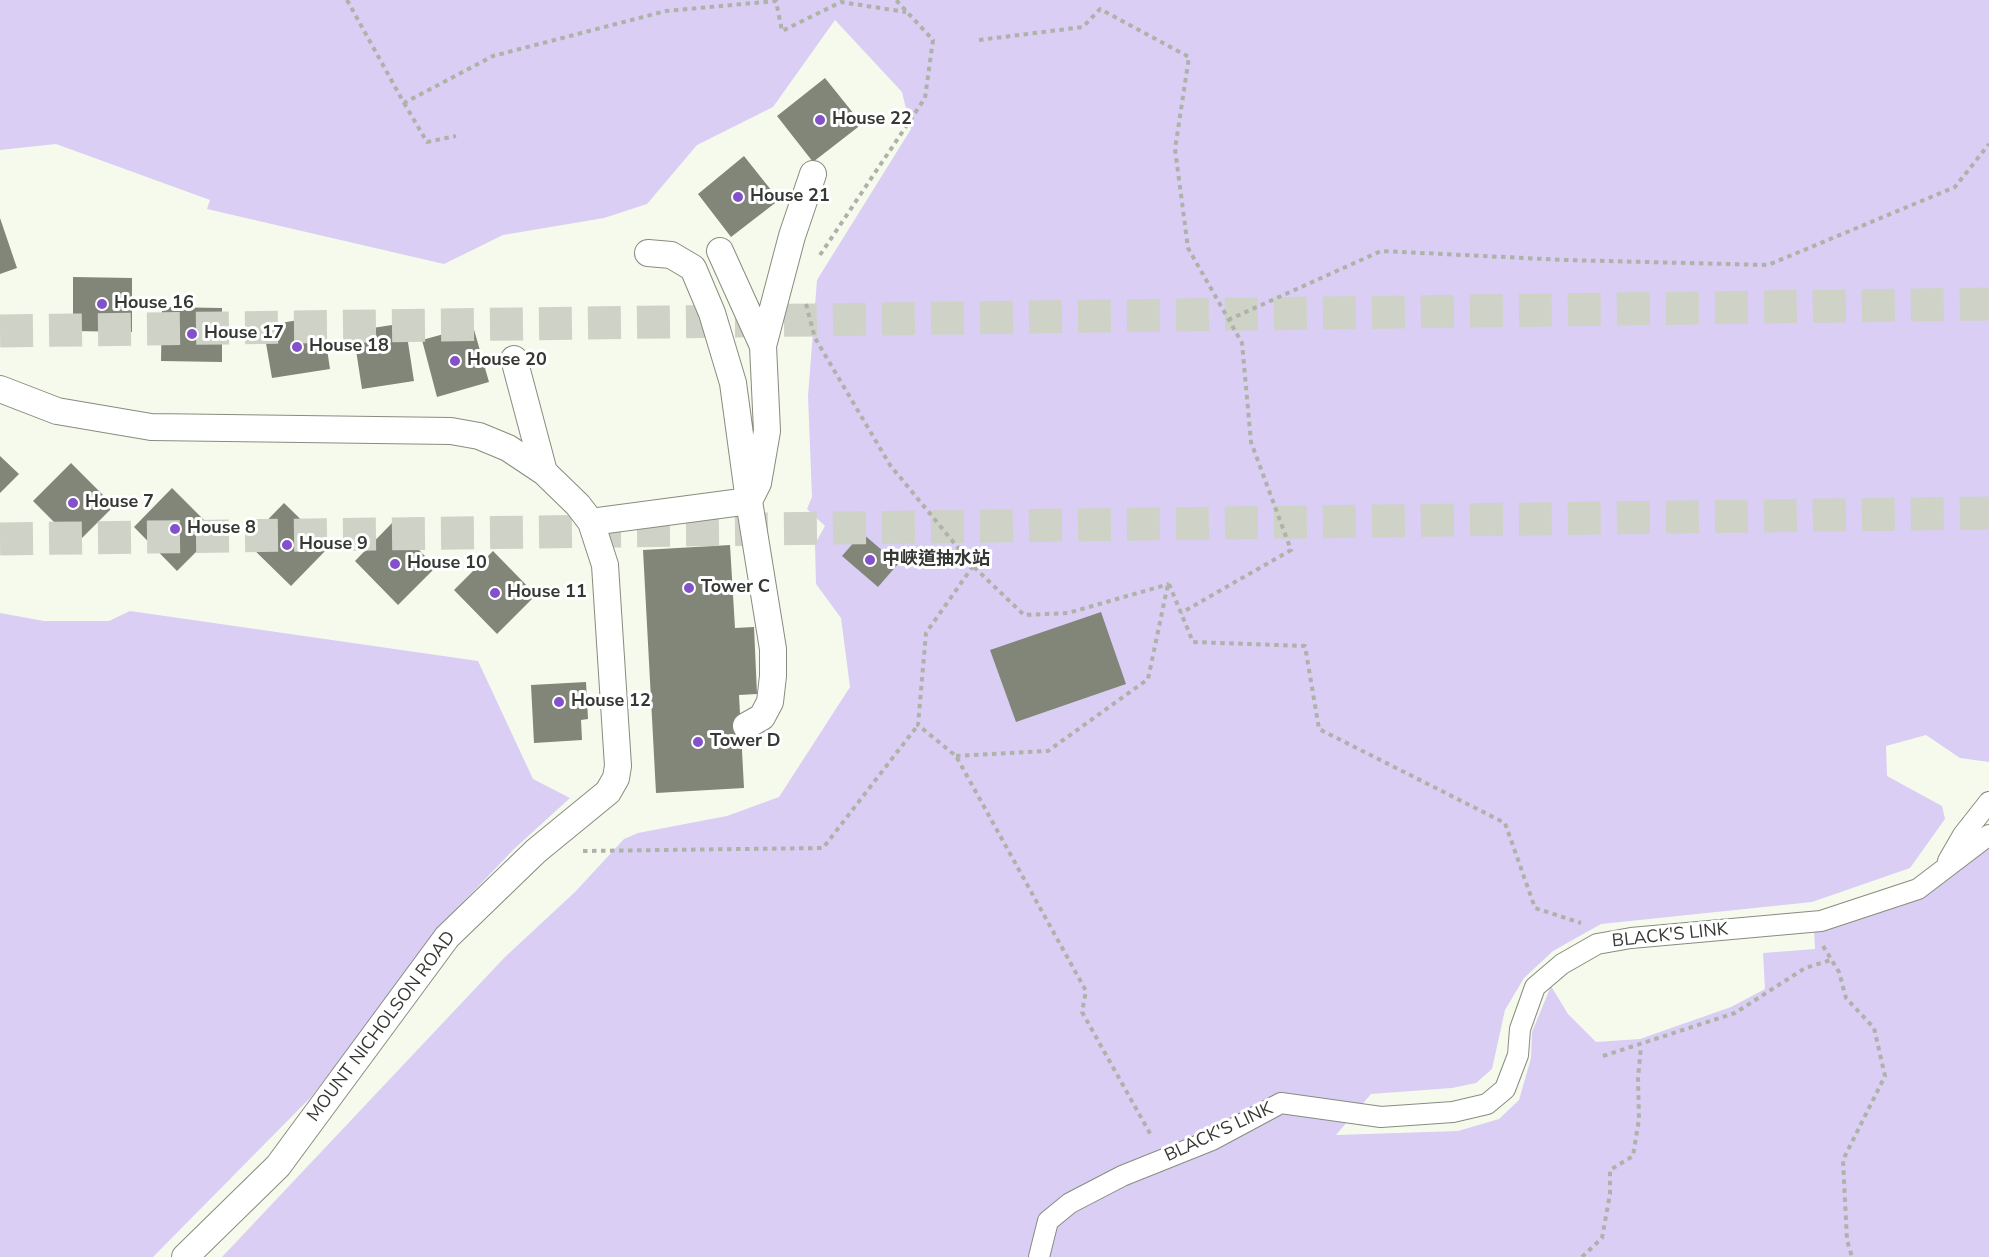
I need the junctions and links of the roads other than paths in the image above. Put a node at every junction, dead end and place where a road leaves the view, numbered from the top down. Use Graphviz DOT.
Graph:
graph roads {
  1 [pos="813,174"];
  2 [pos="720,251"];
  3 [pos="648,253"];
  4 [pos="763,346"];
  5 [pos="514,359"];
  6 [pos="0,389"];
  7 [pos="544,472"];
  8 [pos="749,501"];
  9 [pos="591,522"];
  10 [pos="746,726"];
  11 [pos="1989,802"];
  12 [pos="1989,835"];
  13 [pos="1942,871"];
  14 [pos="185,1257"];
  15 [pos="1039,1257"];
  1 -- 4 [label="street"];
  2 -- 4 [label="street"];
  3 -- 8 [label="street"];
  4 -- 8 [label="street"];
  5 -- 7 [label="street"];
  6 -- 7 [label="street"];
  7 -- 9 [label="street"];
  8 -- 9 [label="street"];
  8 -- 10 [label="street"];
  9 -- 14 [label="street, MOUNT NICHOLSON ROAD"];
  11 -- 13 [label="street, BLACK'S LINK"];
  12 -- 13 [label="street, BLACK'S LINK"];
  13 -- 15 [label="street, BLACK'S LINK"];
}
